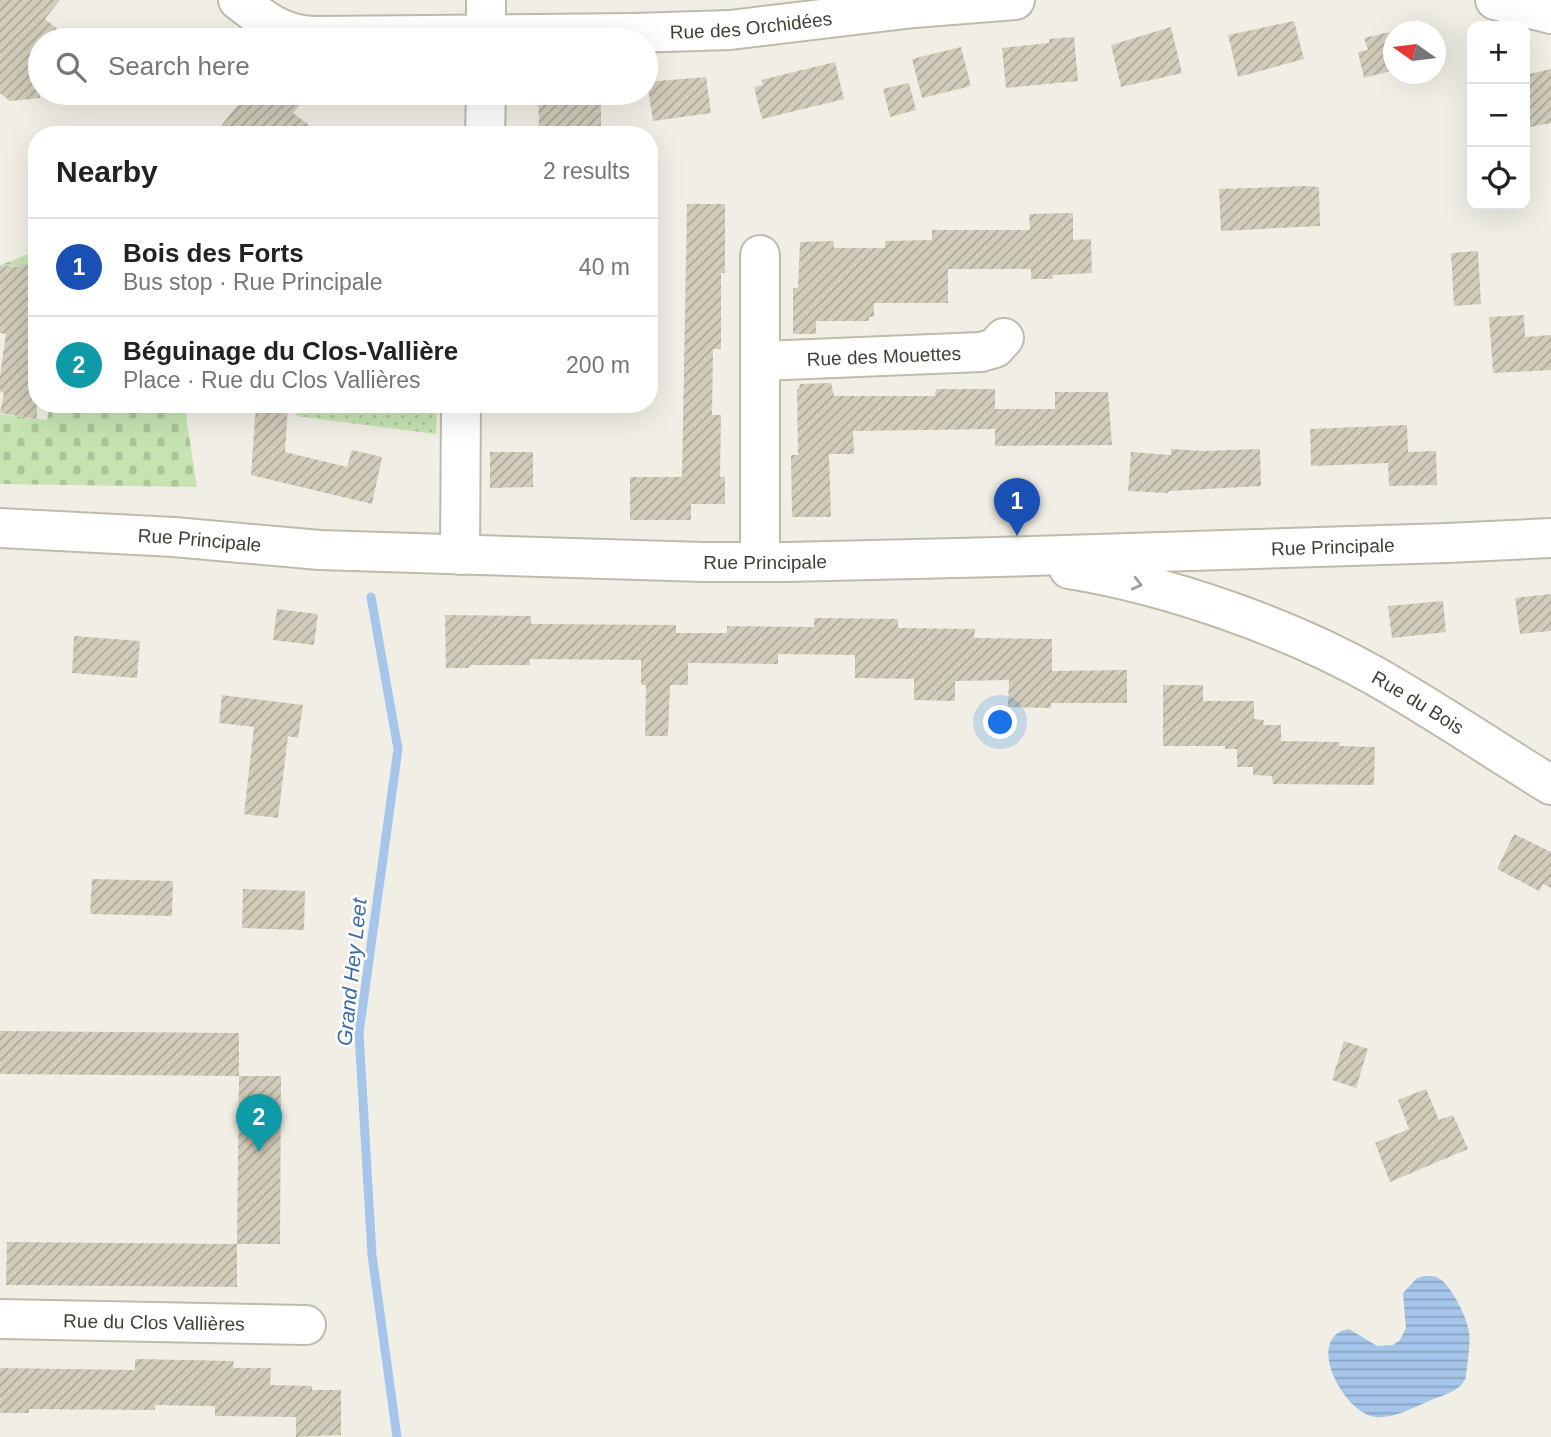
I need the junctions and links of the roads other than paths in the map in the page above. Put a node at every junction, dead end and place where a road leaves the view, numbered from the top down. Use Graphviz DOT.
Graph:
graph roads {
  1 [pos="238,0"];
  2 [pos="1015,0"];
  3 [pos="1495,0"];
  4 [pos="780,13"];
  5 [pos="1551,14"];
  6 [pos="486,25"];
  7 [pos="278,28"];
  8 [pos="436,28"];
  9 [pos="564,28"];
  10 [pos="658,32"];
  11 [pos="486,105"];
  12 [pos="485,126"];
  13 [pos="760,255"];
  14 [pos="1004,338"];
  15 [pos="760,361"];
  16 [pos="461,413"];
  17 [pos="0,528"];
  18 [pos="1545,537"];
  19 [pos="1209,550"];
  20 [pos="460,555"];
  21 [pos="998,557"];
  22 [pos="760,561"];
  23 [pos="1213,607"];
  24 [pos="1280,631"];
  25 [pos="1551,785"];
  26 [pos="0,1319"];
  27 [pos="306,1325"];
  1 -- 7 [label="street, Rue des Orchidées"];
  2 -- 4 [label="street, Rue des Orchidées"];
  3 -- 5 [label="street"];
  4 -- 10 [label="street, Rue des Orchidées"];
  6 -- 8 [label="street, Rue des Orchidées"];
  6 -- 9 [label="street, Rue des Orchidées"];
  11 -- 12 [label="street"];
  13 -- 15 [label="street"];
  14 -- 15 [label="street, Rue des Mouettes"];
  15 -- 22 [label="street"];
  16 -- 20 [label="street"];
  17 -- 20 [label="street, Rue Principale"];
  18 -- 19 [label="street, Rue Principale"];
  19 -- 21 [label="street, Rue Principale"];
  19 -- 23 [label="street"];
  19 -- 24 [label="street, Rue du Bois"];
  20 -- 22 [label="street, Rue Principale"];
  21 -- 22 [label="street, Rue Principale"];
  21 -- 23 [label="street, Rue du Bois, one-way"];
  23 -- 24 [label="street, Rue du Bois"];
  24 -- 25 [label="street, Rue du Bois"];
  26 -- 27 [label="street, Rue du Clos Vallières"];
}
